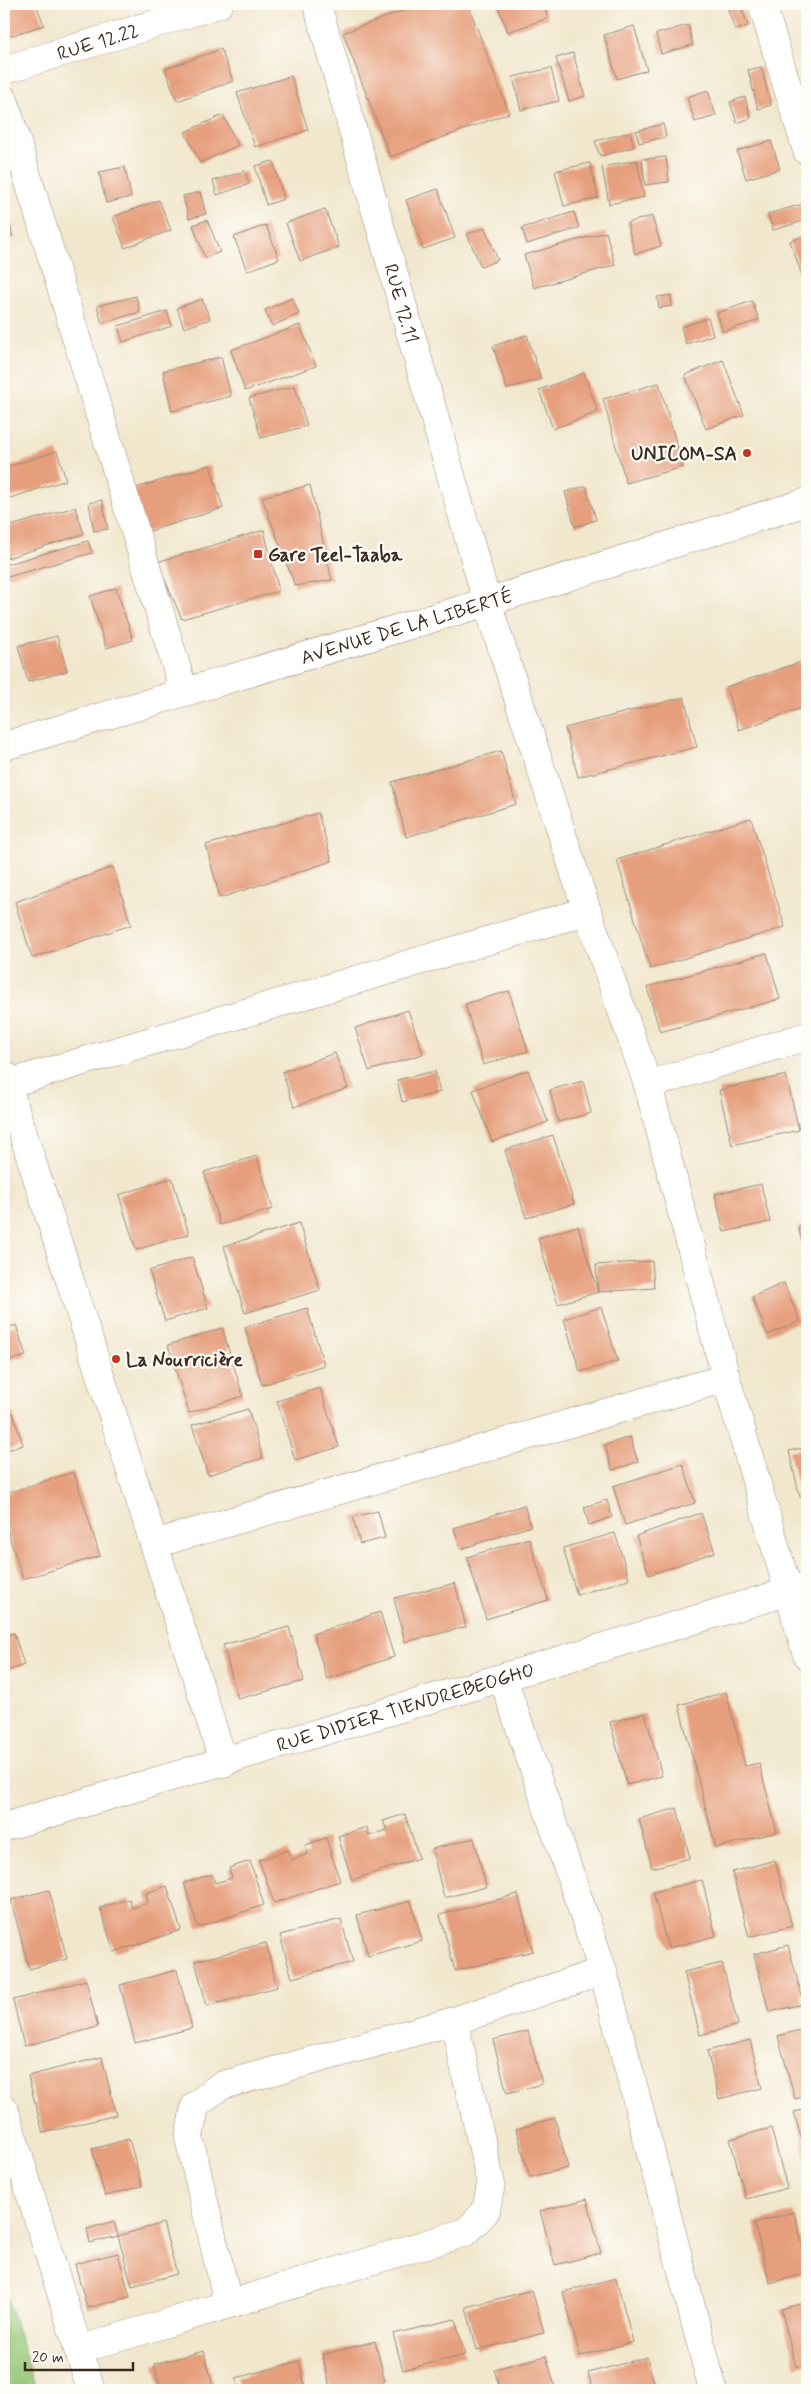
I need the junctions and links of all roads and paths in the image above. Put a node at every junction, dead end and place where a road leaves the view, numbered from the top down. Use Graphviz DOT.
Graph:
graph roads {
  1 [pos="219,4"];
  2 [pos="317,4"];
  3 [pos="762,4"];
  4 [pos="4,70"];
  5 [pos="4,100"];
  6 [pos="807,151"];
  7 [pos="807,502"];
  8 [pos="487,602"];
  9 [pos="184,692"];
  10 [pos="4,746"];
  11 [pos="587,911"];
  12 [pos="807,1036"];
  13 [pos="6,1079"];
  14 [pos="648,1085"];
  15 [pos="726,1378"];
  16 [pos="154,1544"];
  17 [pos="798,1589"];
  18 [pos="807,1655"];
  19 [pos="503,1678"];
  20 [pos="224,1763"];
  21 [pos="4,1827"];
  22 [pos="603,1971"];
  23 [pos="454,2021"];
  24 [pos="4,2109"];
  25 [pos="228,2303"];
  26 [pos="78,2350"];
  27 [pos="91,2390"];
  28 [pos="713,2390"];
  1 -- 4 [label="street, RUE 12.22"];
  2 -- 8 [label="street, RUE 12.11"];
  3 -- 6 [label="street"];
  5 -- 9 [label="street"];
  7 -- 8 [label="street, AVENUE DE LA LIBERTÉ"];
  8 -- 9 [label="street, AVENUE DE LA LIBERTÉ"];
  8 -- 11 [label="street, RUE 12.11"];
  9 -- 10 [label="street, AVENUE DE LA LIBERTÉ"];
  11 -- 13 [label="street"];
  11 -- 14 [label="street, RUE 12.11"];
  12 -- 14 [label="street"];
  13 -- 16 [label="street"];
  14 -- 15 [label="street, RUE 12.11"];
  15 -- 16 [label="street"];
  15 -- 17 [label="street, RUE 12.11"];
  16 -- 20 [label="street"];
  17 -- 18 [label="street, RUE 12.11"];
  17 -- 19 [label="street, RUE DIDIER TIENDREBEOGHO"];
  19 -- 20 [label="street, RUE DIDIER TIENDREBEOGHO"];
  19 -- 22 [label="street"];
  20 -- 21 [label="street, RUE DIDIER TIENDREBEOGHO"];
  22 -- 23 [label="street"];
  22 -- 28 [label="street"];
  23 -- 25 [label="street"];
  23 -- 25 [label="street"];
  24 -- 26 [label="street"];
  25 -- 26 [label="street"];
  26 -- 27 [label="street"];
}
